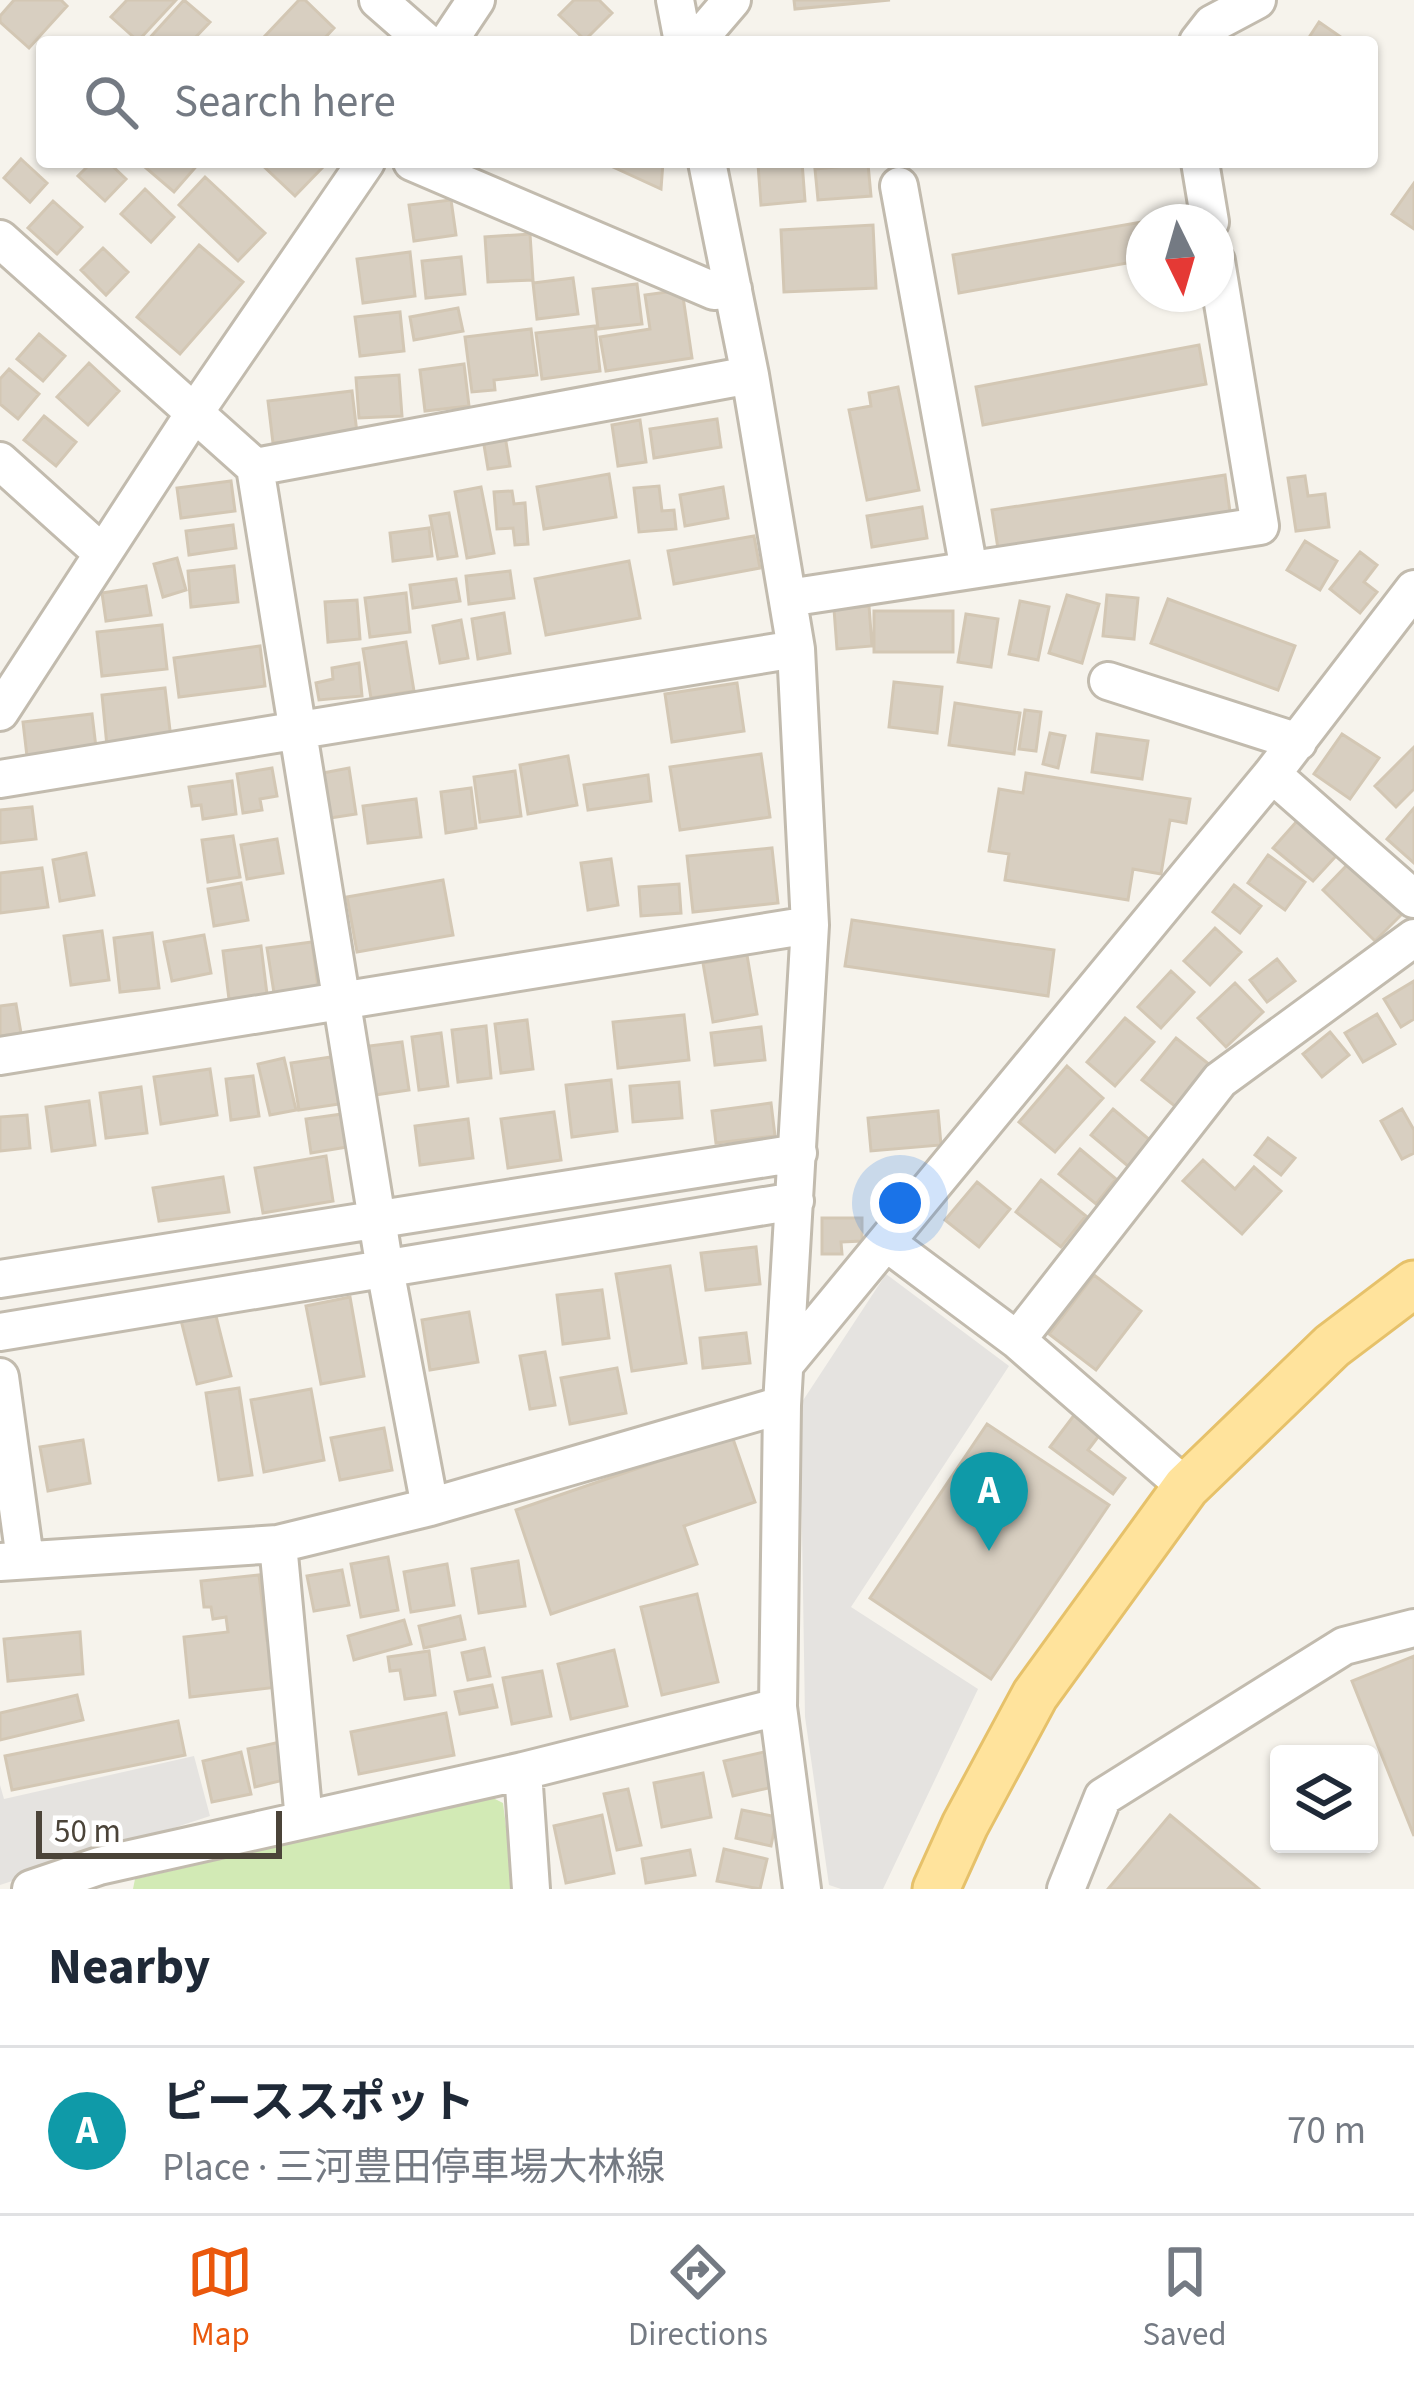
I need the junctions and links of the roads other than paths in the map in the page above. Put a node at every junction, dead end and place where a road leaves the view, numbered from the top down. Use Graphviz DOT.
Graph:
graph roads {
  1 [pos="379,0"];
  2 [pos="476,0"];
  3 [pos="675,0"];
  4 [pos="732,0"];
  5 [pos="1257,0"];
  6 [pos="419,36"];
  7 [pos="452,36"];
  8 [pos="682,36"];
  9 [pos="701,36"];
  10 [pos="1203,36"];
  11 [pos="362,168"];
  12 [pos="426,168"];
  13 [pos="708,168"];
  14 [pos="1201,168"];
  15 [pos="899,186"];
  16 [pos="1207,204"];
  17 [pos="0,239"];
  18 [pos="733,289"];
  19 [pos="1224,312"];
  20 [pos="750,375"];
  21 [pos="195,412"];
  22 [pos="0,461"];
  23 [pos="255,467"];
  24 [pos="101,553"];
  25 [pos="969,570"];
  26 [pos="1414,590"];
  27 [pos="788,598"];
  28 [pos="796,649"];
  29 [pos="1108,681"];
  30 [pos="0,712"];
  31 [pos="297,730"];
  32 [pos="1298,742"];
  33 [pos="1272,774"];
  34 [pos="0,779"];
  35 [pos="1414,898"];
  36 [pos="810,925"];
  37 [pos="1414,938"];
  38 [pos="340,1001"];
  39 [pos="0,1056"];
  40 [pos="797,1153"];
  41 [pos="795,1201"];
  42 [pos="376,1218"];
  43 [pos="887,1243"];
  44 [pos="385,1269"];
  45 [pos="0,1279"];
  46 [pos="1414,1284"];
  47 [pos="0,1332"];
  48 [pos="1017,1340"];
  49 [pos="786,1364"];
  50 [pos="0,1377"];
  51 [pos="782,1406"];
  52 [pos="1186,1487"];
  53 [pos="430,1508"];
  54 [pos="278,1544"];
  55 [pos="13,1561"];
  56 [pos="1414,1628"];
  57 [pos="778,1707"];
  58 [pos="523,1771"];
  59 [pos="304,1820"];
  60 [pos="101,1878"];
  61 [pos="31,1889"];
  62 [pos="532,1889"];
  63 [pos="802,1889"];
  64 [pos="936,1889"];
  65 [pos="1066,1889"];
  1 -- 6 [label="street"];
  2 -- 7 [label="street"];
  3 -- 8 [label="street"];
  4 -- 9 [label="street"];
  5 -- 10 [label="street"];
  11 -- 21 [label="street"];
  12 -- 18 [label="street"];
  13 -- 18 [label="street"];
  14 -- 16 [label="street"];
  15 -- 25 [label="street"];
  17 -- 21 [label="street"];
  18 -- 20 [label="street"];
  19 -- 25 [label="street"];
  20 -- 23 [label="street"];
  20 -- 27 [label="street"];
  21 -- 23 [label="street"];
  21 -- 24 [label="street"];
  22 -- 24 [label="street"];
  23 -- 31 [label="street"];
  24 -- 30 [label="street"];
  25 -- 27 [label="street"];
  26 -- 32 [label="street"];
  27 -- 28 [label="street"];
  28 -- 31 [label="street"];
  28 -- 36 [label="street"];
  29 -- 32 [label="street"];
  31 -- 34 [label="street"];
  31 -- 38 [label="street"];
  32 -- 33 [label="street"];
  33 -- 35 [label="street"];
  33 -- 43 [label="street"];
  36 -- 38 [label="street"];
  36 -- 40 [label="street"];
  37 -- 48 [label="street"];
  38 -- 39 [label="street"];
  38 -- 42 [label="street"];
  40 -- 41 [label="street"];
  40 -- 42 [label="street"];
  41 -- 44 [label="street"];
  41 -- 49 [label="street"];
  42 -- 44 [label="street"];
  42 -- 45 [label="street"];
  43 -- 48 [label="street"];
  43 -- 49 [label="street"];
  44 -- 47 [label="street"];
  44 -- 53 [label="street"];
  46 -- 52 [label="main road"];
  48 -- 52 [label="street"];
  49 -- 51 [label="street"];
  50 -- 55 [label="street"];
  51 -- 53 [label="street"];
  51 -- 57 [label="street"];
  52 -- 64 [label="main road"];
  53 -- 54 [label="street"];
  54 -- 55 [label="street"];
  54 -- 59 [label="street"];
  56 -- 65 [label="street"];
  57 -- 58 [label="street"];
  57 -- 63 [label="street"];
  58 -- 59 [label="street"];
  58 -- 62 [label="street"];
  59 -- 60 [label="street"];
  60 -- 61 [label="street"];
}
